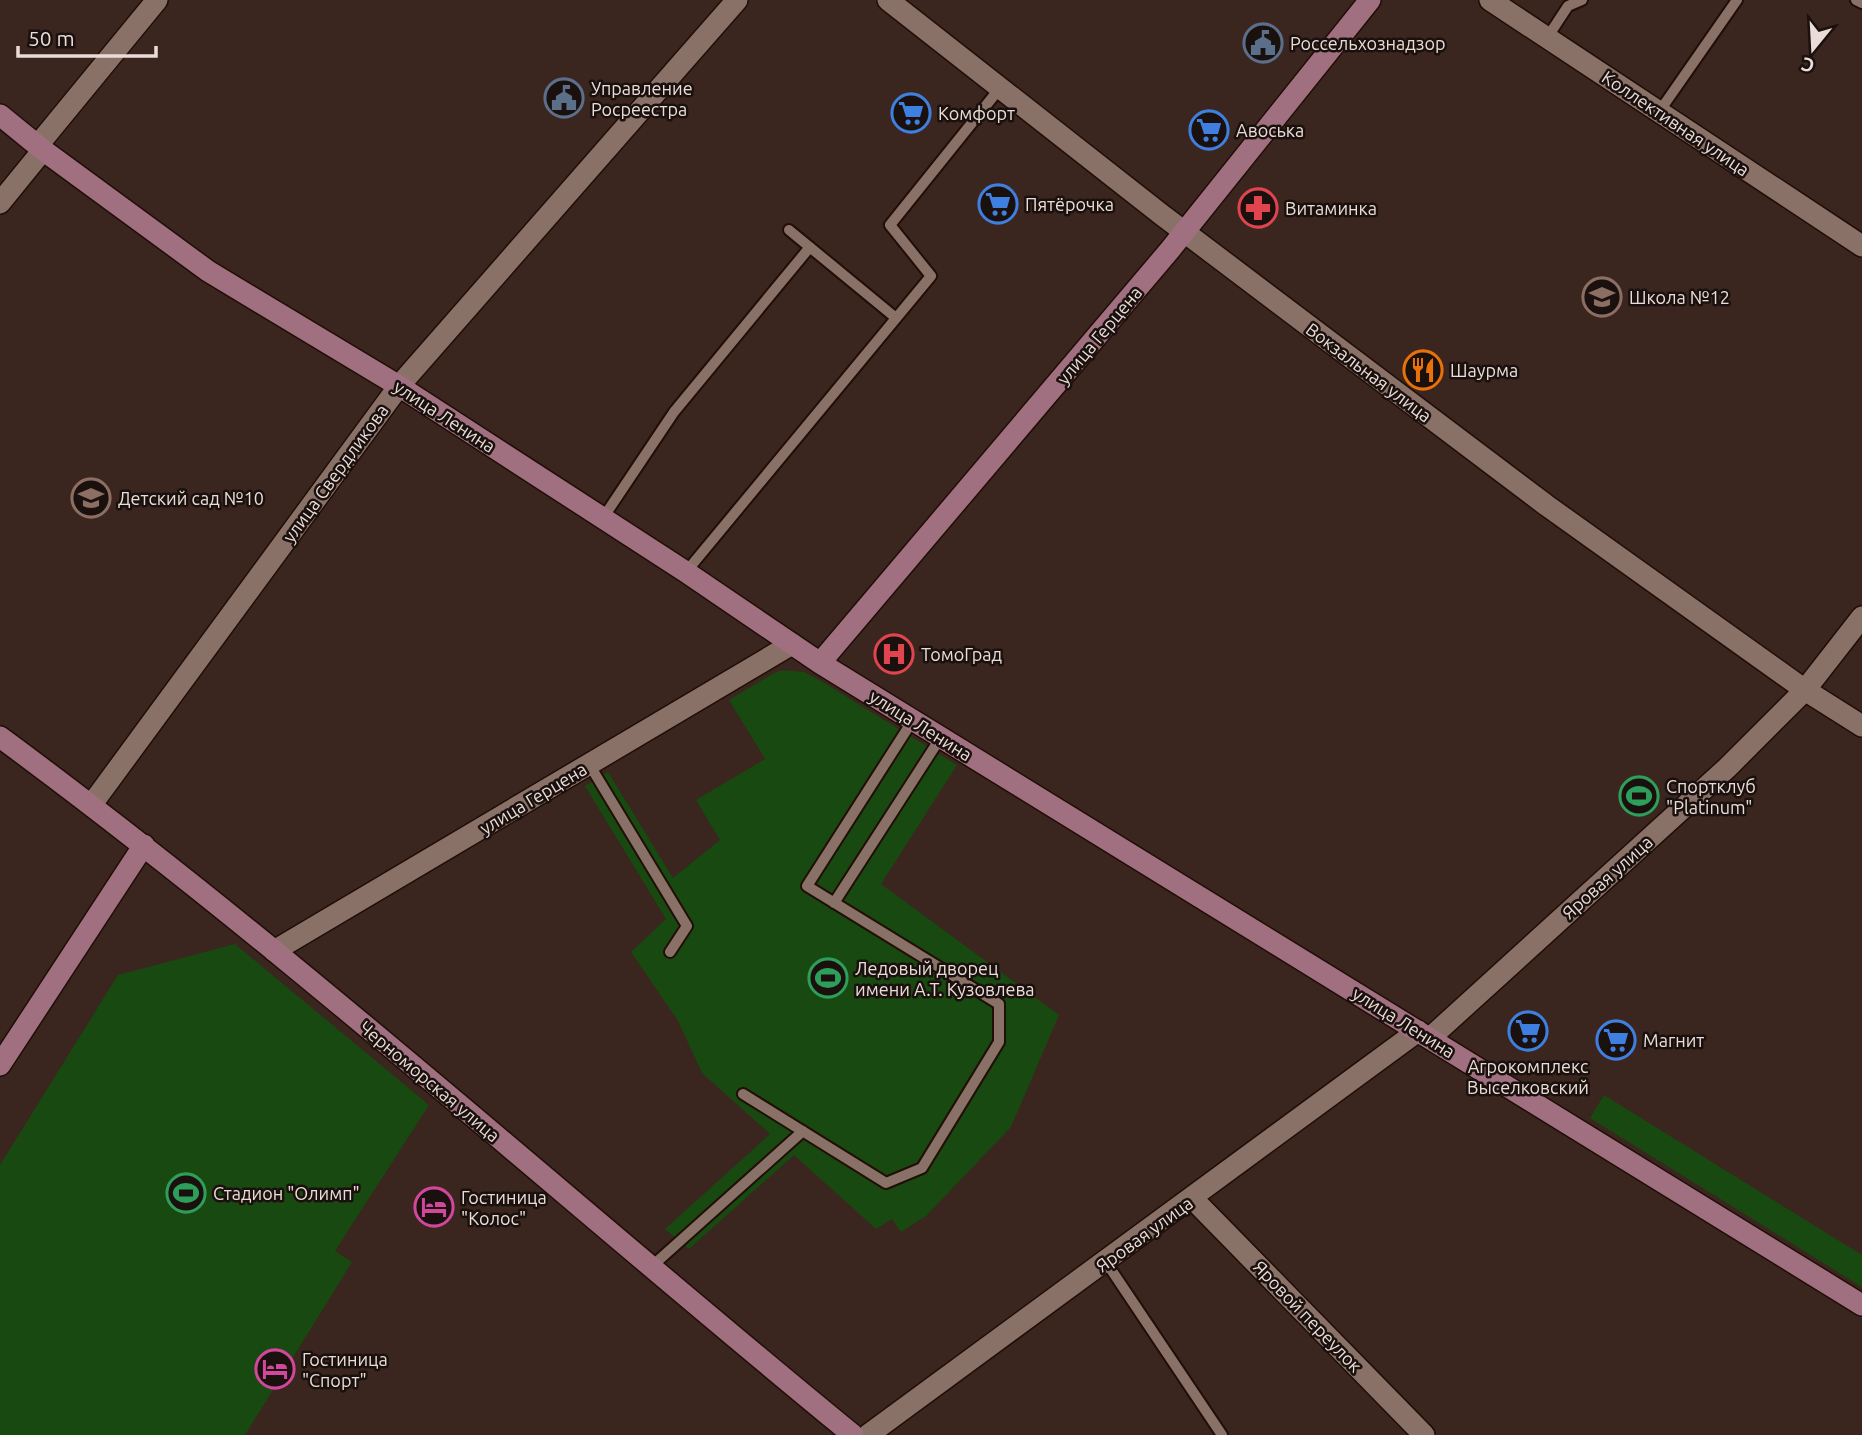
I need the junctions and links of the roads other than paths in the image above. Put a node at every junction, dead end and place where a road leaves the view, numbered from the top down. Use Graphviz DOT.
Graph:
graph roads {
  1 [pos="157,0"];
  2 [pos="737,0"];
  3 [pos="888,0"];
  4 [pos="1370,0"];
  5 [pos="1490,0"];
  6 [pos="1582,0"];
  7 [pos="1737,0"];
  8 [pos="1856,0"];
  9 [pos="1862,4"];
  10 [pos="1547,38"];
  11 [pos="1000,88"];
  12 [pos="1659,112"];
  13 [pos="0,115"];
  14 [pos="41,148"];
  15 [pos="0,204"];
  16 [pos="789,230"];
  17 [pos="1184,233"];
  18 [pos="1862,246"];
  19 [pos="810,247"];
  20 [pos="896,318"];
  21 [pos="399,386"];
  22 [pos="603,518"];
  23 [pos="686,572"];
  24 [pos="1862,617"];
  25 [pos="792,644"];
  26 [pos="820,663"];
  27 [pos="1805,690"];
  28 [pos="913,720"];
  29 [pos="1862,726"];
  30 [pos="0,737"];
  31 [pos="941,737"];
  32 [pos="589,764"];
  33 [pos="92,804"];
  34 [pos="144,845"];
  35 [pos="834,903"];
  36 [pos="274,951"];
  37 [pos="670,952"];
  38 [pos="1424,1035"];
  39 [pos="0,1065"];
  40 [pos="743,1094"];
  41 [pos="803,1131"];
  42 [pos="1192,1198"];
  43 [pos="1105,1262"];
  44 [pos="651,1267"];
  45 [pos="1862,1305"];
  46 [pos="851,1435"];
  47 [pos="868,1435"];
  48 [pos="1222,1435"];
  49 [pos="1424,1435"];
  1 -- 14 [label="street"];
  2 -- 21 [label="street, улица Свердликова"];
  3 -- 11 [label="street, Вокзальная улица"];
  4 -- 17 [label="street, улица Герцена"];
  5 -- 10 [label="street, Коллективная улица"];
  6 -- 10 [label="lane"];
  7 -- 12 [label="lane"];
  8 -- 9 [label="lane"];
  10 -- 12 [label="street, Коллективная улица"];
  11 -- 17 [label="street, Вокзальная улица"];
  11 -- 20 [label="lane"];
  12 -- 18 [label="street, Коллективная улица"];
  13 -- 14 [label="street, улица Ленина"];
  14 -- 15 [label="street"];
  14 -- 21 [label="street, улица Ленина"];
  16 -- 19 [label="lane"];
  17 -- 26 [label="street, улица Герцена"];
  17 -- 27 [label="street, Вокзальная улица"];
  19 -- 20 [label="lane"];
  19 -- 22 [label="lane"];
  20 -- 23 [label="lane"];
  21 -- 22 [label="street, улица Ленина"];
  21 -- 33 [label="street, улица Свердликова"];
  22 -- 23 [label="street, улица Ленина"];
  23 -- 25 [label="street, улица Ленина"];
  24 -- 27 [label="street, Яровая улица"];
  25 -- 26 [label="street, улица Ленина"];
  25 -- 32 [label="street, улица Герцена"];
  26 -- 28 [label="street, улица Ленина"];
  27 -- 29 [label="street, Вокзальная улица"];
  27 -- 38 [label="street, Яровая улица"];
  28 -- 31 [label="street, улица Ленина"];
  28 -- 35 [label="lane"];
  30 -- 33 [label="street, Черноморская улица"];
  31 -- 35 [label="lane"];
  31 -- 38 [label="street, улица Ленина"];
  32 -- 36 [label="street, улица Герцена"];
  32 -- 37 [label="lane"];
  33 -- 34 [label="street, Черноморская улица"];
  34 -- 36 [label="street, Черноморская улица"];
  34 -- 39 [label="street"];
  35 -- 41 [label="lane"];
  36 -- 44 [label="street, Черноморская улица"];
  38 -- 42 [label="street, Яровая улица"];
  38 -- 45 [label="street, улица Ленина"];
  40 -- 41 [label="lane"];
  41 -- 44 [label="lane"];
  42 -- 43 [label="street, Яровая улица"];
  42 -- 49 [label="street, Яровой переулок"];
  43 -- 47 [label="street, Яровая улица"];
  43 -- 48 [label="lane"];
  44 -- 46 [label="street, Черноморская улица"];
}
